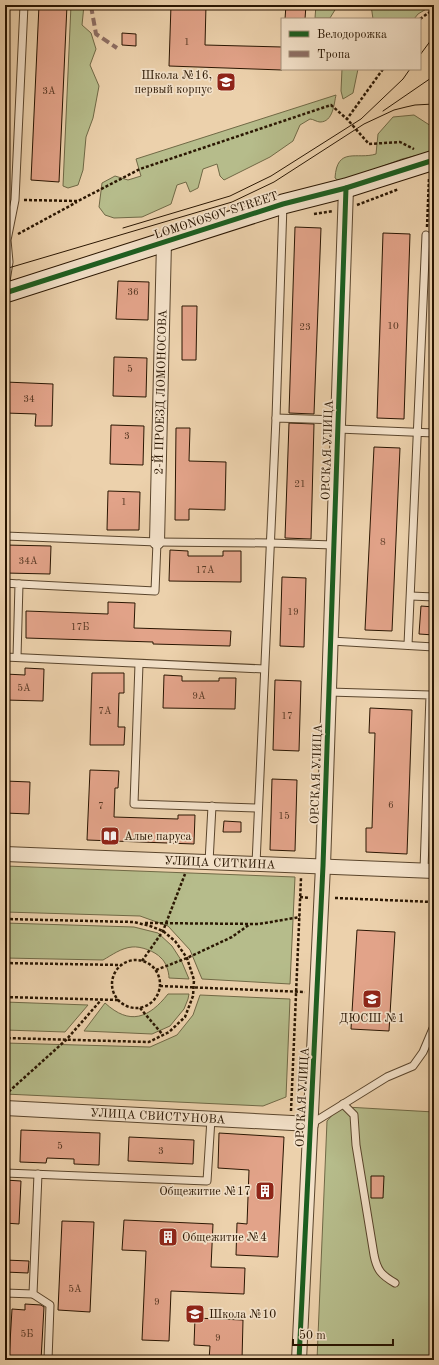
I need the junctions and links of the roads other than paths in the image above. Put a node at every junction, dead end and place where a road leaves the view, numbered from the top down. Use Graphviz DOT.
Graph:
graph roads {
  1 [pos="24,5"];
  2 [pos="427,156"];
  3 [pos="346,188"];
  4 [pos="284,204"];
  5 [pos="426,235"];
  6 [pos="6,239"];
  7 [pos="164,242"];
  8 [pos="5,288"];
  9 [pos="5,293"];
  10 [pos="276,418"];
  11 [pos="338,424"];
  12 [pos="418,432"];
  13 [pos="434,433"];
  14 [pos="5,536"];
  15 [pos="157,542"];
  16 [pos="270,543"];
  17 [pos="334,545"];
  18 [pos="5,583"];
  19 [pos="19,584"];
  20 [pos="411,596"];
  21 [pos="434,597"];
  22 [pos="331,641"];
  23 [pos="408,646"];
  24 [pos="434,647"];
  25 [pos="5,657"];
  26 [pos="16,658"];
  27 [pos="139,664"];
  28 [pos="264,669"];
  29 [pos="329,692"];
  30 [pos="212,806"];
  31 [pos="258,808"];
  32 [pos="5,854"];
  33 [pos="209,862"];
  34 [pos="256,864"];
  35 [pos="323,866"];
  36 [pos="429,870"];
  37 [pos="434,1026"];
  38 [pos="343,1104"];
  39 [pos="5,1108"];
  40 [pos="210,1119"];
  41 [pos="311,1124"];
  42 [pos="5,1173"];
  43 [pos="38,1174"];
  44 [pos="395,1283"];
  45 [pos="5,1293"];
  46 [pos="33,1294"];
  47 [pos="48,1360"];
  48 [pos="299,1360"];
  1 -- 6 [label="lane"];
  2 -- 3 [label="street, LOMONOSOV STREET"];
  3 -- 4 [label="street, LOMONOSOV STREET"];
  3 -- 11 [label="street, ОРСКАЯ УЛИЦА"];
  4 -- 7 [label="street, LOMONOSOV STREET"];
  4 -- 10 [label="lane"];
  5 -- 12 [label="lane"];
  6 -- 8 [label="lane"];
  7 -- 9 [label="street, LOMONOSOV STREET"];
  7 -- 15 [label="street, 2-Й ПРОЕЗД ЛОМОНОСОВА"];
  10 -- 11 [label="lane"];
  10 -- 16 [label="lane"];
  11 -- 12 [label="lane"];
  11 -- 17 [label="street, ОРСКАЯ УЛИЦА"];
  12 -- 13 [label="lane"];
  12 -- 20 [label="lane"];
  14 -- 15 [label="lane"];
  15 -- 16 [label="lane"];
  15 -- 19 [label="lane"];
  16 -- 17 [label="lane"];
  16 -- 28 [label="lane"];
  17 -- 22 [label="street, ОРСКАЯ УЛИЦА"];
  18 -- 19 [label="lane"];
  19 -- 26 [label="lane"];
  20 -- 21 [label="lane"];
  20 -- 23 [label="lane"];
  22 -- 23 [label="lane"];
  22 -- 29 [label="street, ОРСКАЯ УЛИЦА"];
  23 -- 24 [label="lane"];
  25 -- 26 [label="lane"];
  26 -- 27 [label="lane"];
  27 -- 28 [label="lane"];
  27 -- 30 [label="lane"];
  28 -- 31 [label="lane"];
  29 -- 35 [label="street, ОРСКАЯ УЛИЦА"];
  29 -- 36 [label="lane"];
  30 -- 31 [label="lane"];
  30 -- 33 [label="lane"];
  31 -- 34 [label="lane"];
  32 -- 33 [label="street, УЛИЦА СИТКИНА"];
  33 -- 34 [label="street, УЛИЦА СИТКИНА"];
  34 -- 35 [label="street, УЛИЦА СИТКИНА"];
  35 -- 36 [label="street, УЛИЦА СИТКИНА"];
  35 -- 41 [label="street, ОРСКАЯ УЛИЦА"];
  37 -- 38 [label="lane"];
  38 -- 41 [label="lane"];
  38 -- 44 [label="lane"];
  39 -- 40 [label="street, УЛИЦА СВИСТУНОВА"];
  40 -- 41 [label="street, УЛИЦА СВИСТУНОВА"];
  40 -- 43 [label="lane"];
  41 -- 48 [label="street, ОРСКАЯ УЛИЦА"];
  42 -- 43 [label="lane"];
  43 -- 46 [label="lane"];
  45 -- 46 [label="lane"];
  46 -- 47 [label="lane"];
}
